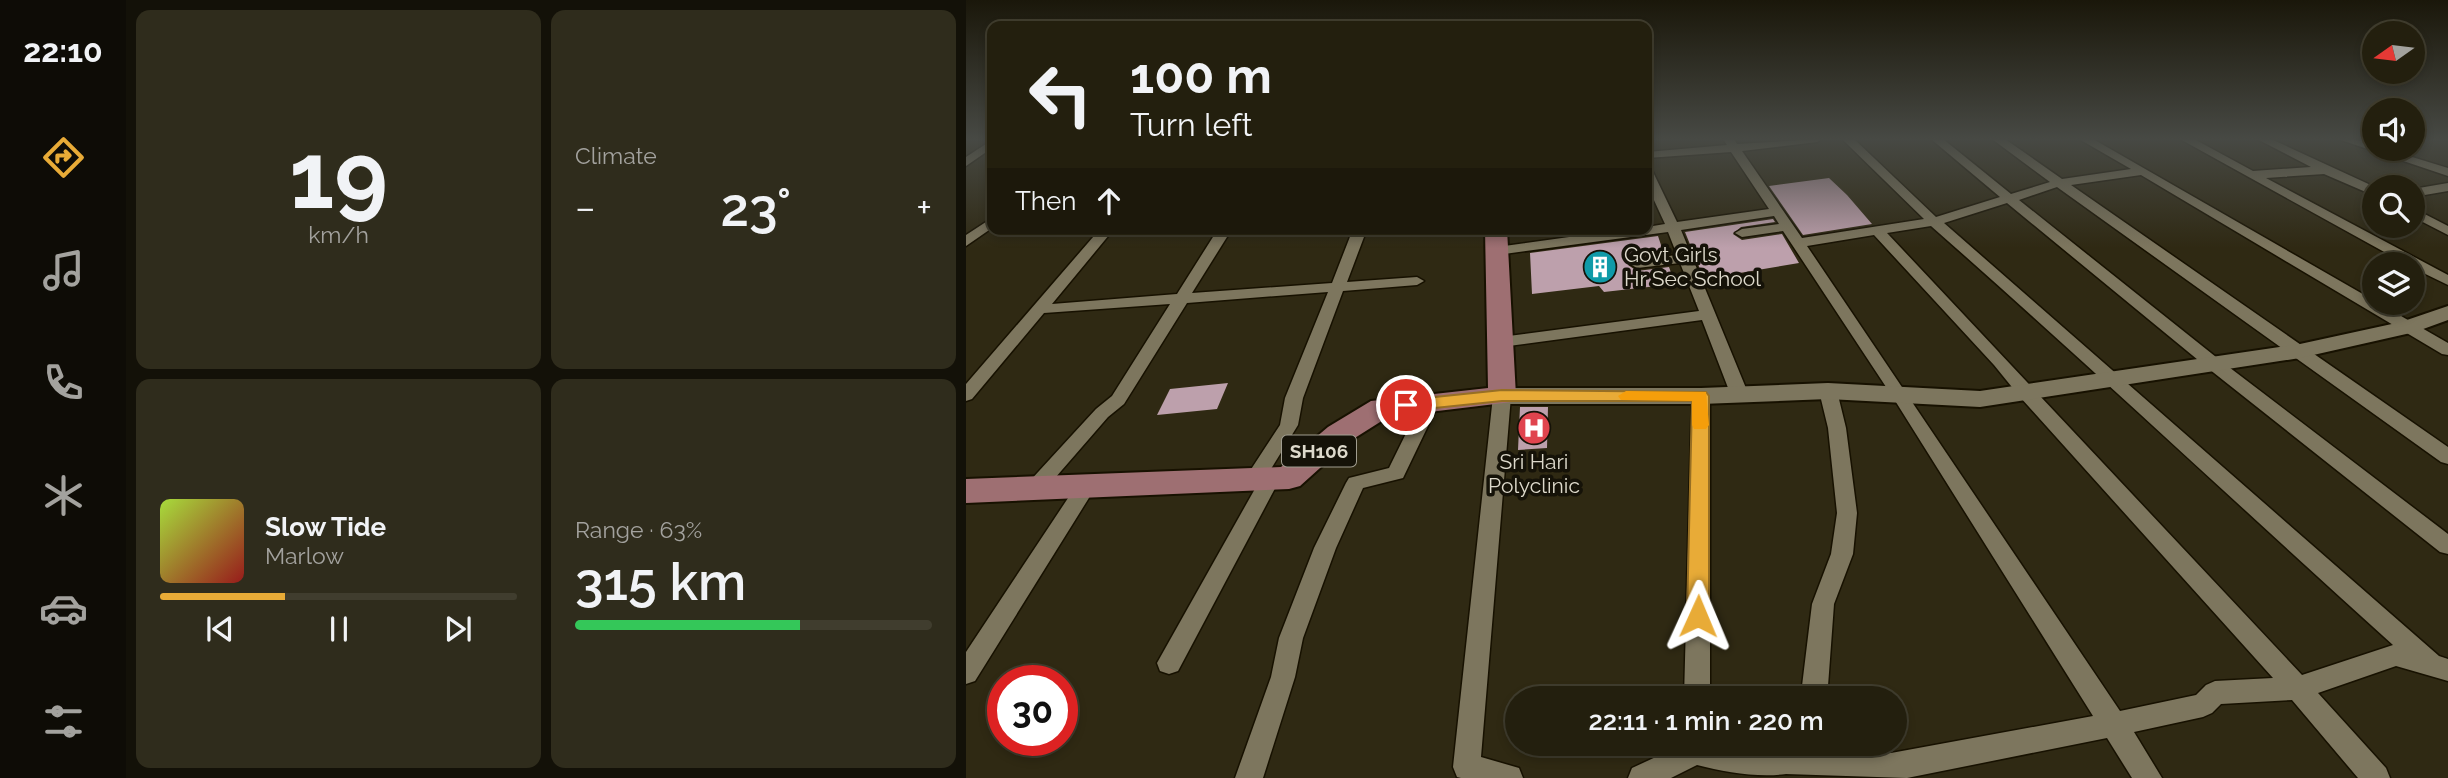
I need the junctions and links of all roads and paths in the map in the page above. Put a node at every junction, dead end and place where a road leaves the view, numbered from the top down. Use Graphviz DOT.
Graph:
graph roads {
  1 [pos="1752,175"];
  2 [pos="1885,175"];
  3 [pos="1979,175"];
  4 [pos="2048,175"];
  5 [pos="2113,175"];
  6 [pos="2150,175"];
  7 [pos="2249,175"];
  8 [pos="2338,175"];
  9 [pos="1652,183"];
  10 [pos="2059,183"];
  11 [pos="2362,186"];
  12 [pos="2448,187"];
  13 [pos="2425,191"];
  14 [pos="2425,195"];
  15 [pos="2006,198"];
  16 [pos="2448,204"];
  17 [pos="2425,219"];
  18 [pos="1934,222"];
  19 [pos="987,226"];
  20 [pos="1673,227"];
  21 [pos="1787,227"];
  22 [pos="1652,229"];
  23 [pos="1877,230"];
  24 [pos="2448,231"];
  25 [pos="1742,233"];
  26 [pos="1102,235"];
  27 [pos="1221,235"];
  28 [pos="1358,235"];
  29 [pos="1569,235"];
  30 [pos="1497,240"];
  31 [pos="966,242"];
  32 [pos="1686,258"];
  33 [pos="1637,264"];
  34 [pos="1418,281"];
  35 [pos="2448,281"];
  36 [pos="1340,286"];
  37 [pos="1182,299"];
  38 [pos="1041,309"];
  39 [pos="2448,313"];
  40 [pos="1708,315"];
  41 [pos="2407,327"];
  42 [pos="1501,342"];
  43 [pos="2448,350"];
  44 [pos="2300,351"];
  45 [pos="2215,365"];
  46 [pos="2110,380"];
  47 [pos="1828,391"];
  48 [pos="1739,393"];
  49 [pos="2026,393"];
  50 [pos="966,395"];
  51 [pos="1502,396"];
  52 [pos="1701,396"];
  53 [pos="1901,396"];
  54 [pos="1430,403"];
  55 [pos="2448,457"];
  56 [pos="1262,479"];
  57 [pos="1035,488"];
  58 [pos="1085,488"];
  59 [pos="966,491"];
  60 [pos="2448,546"];
  61 [pos="1169,663"];
  62 [pos="2442,669"];
  63 [pos="966,673"];
  64 [pos="1697,686"];
  65 [pos="1815,686"];
  66 [pos="2298,688"];
  67 [pos="2112,725"];
  68 [pos="1682,756"];
  69 [pos="1718,756"];
  70 [pos="1778,756"];
  71 [pos="1892,772"];
  72 [pos="1765,774"];
  73 [pos="1249,778"];
  74 [pos="1508,778"];
  75 [pos="1642,778"];
  76 [pos="2148,778"];
  77 [pos="2376,778"];
  1 -- 21 [label="street"];
  2 -- 18 [label="street"];
  3 -- 15 [label="street"];
  4 -- 10 [label="street"];
  5 -- 10 [label="street"];
  6 -- 41 [label="street"];
  7 -- 35 [label="street"];
  8 -- 11 [label="street"];
  9 -- 20 [label="street"];
  10 -- 15 [label="street"];
  10 -- 44 [label="street"];
  12 -- 13 [label="street"];
  14 -- 16 [label="street"];
  15 -- 18 [label="street"];
  15 -- 45 [label="street"];
  17 -- 24 [label="street"];
  18 -- 23 [label="street"];
  18 -- 46 [label="street"];
  19 -- 31 [label="street"];
  20 -- 21 [label="street"];
  20 -- 22 [label="street"];
  20 -- 32 [label="street"];
  21 -- 23 [label="street"];
  21 -- 25 [label="street"];
  21 -- 53 [label="street"];
  23 -- 49 [label="street"];
  26 -- 38 [label="street"];
  27 -- 37 [label="street"];
  28 -- 36 [label="street"];
  29 -- 30 [label="street"];
  30 -- 42 [label="main road"];
  32 -- 33 [label="street"];
  32 -- 40 [label="street"];
  34 -- 36 [label="street"];
  36 -- 37 [label="street"];
  36 -- 56 [label="street"];
  37 -- 38 [label="street"];
  37 -- 57 [label="street"];
  38 -- 50 [label="street"];
  39 -- 41 [label="main road"];
  40 -- 42 [label="street"];
  40 -- 48 [label="street"];
  41 -- 43 [label="street"];
  41 -- 44 [label="main road"];
  42 -- 51 [label="main road"];
  44 -- 45 [label="main road"];
  44 -- 55 [label="street"];
  45 -- 46 [label="main road"];
  45 -- 60 [label="street"];
  46 -- 49 [label="main road"];
  46 -- 62 [label="street"];
  47 -- 48 [label="main road"];
  47 -- 53 [label="main road"];
  47 -- 65 [label="street"];
  48 -- 52 [label="main road"];
  49 -- 53 [label="main road"];
  49 -- 66 [label="street"];
  51 -- 52 [label="main road"];
  51 -- 54 [label="main road, SH106"];
  51 -- 74 [label="street"];
  52 -- 64 [label="street"];
  53 -- 67 [label="street"];
  54 -- 56 [label="main road, SH106"];
  54 -- 73 [label="street"];
  56 -- 58 [label="main road, SH106"];
  56 -- 61 [label="street"];
  57 -- 58 [label="main road, SH106"];
  57 -- 59 [label="main road, SH106"];
  58 -- 63 [label="street"];
  62 -- 66 [label="street"];
  66 -- 67 [label="street"];
  66 -- 77 [label="street"];
  67 -- 71 [label="street"];
  67 -- 76 [label="street"];
  68 -- 75 [label="street"];
  69 -- 72 [label="street"];
  70 -- 72 [label="street"];
  71 -- 72 [label="street"];
}
